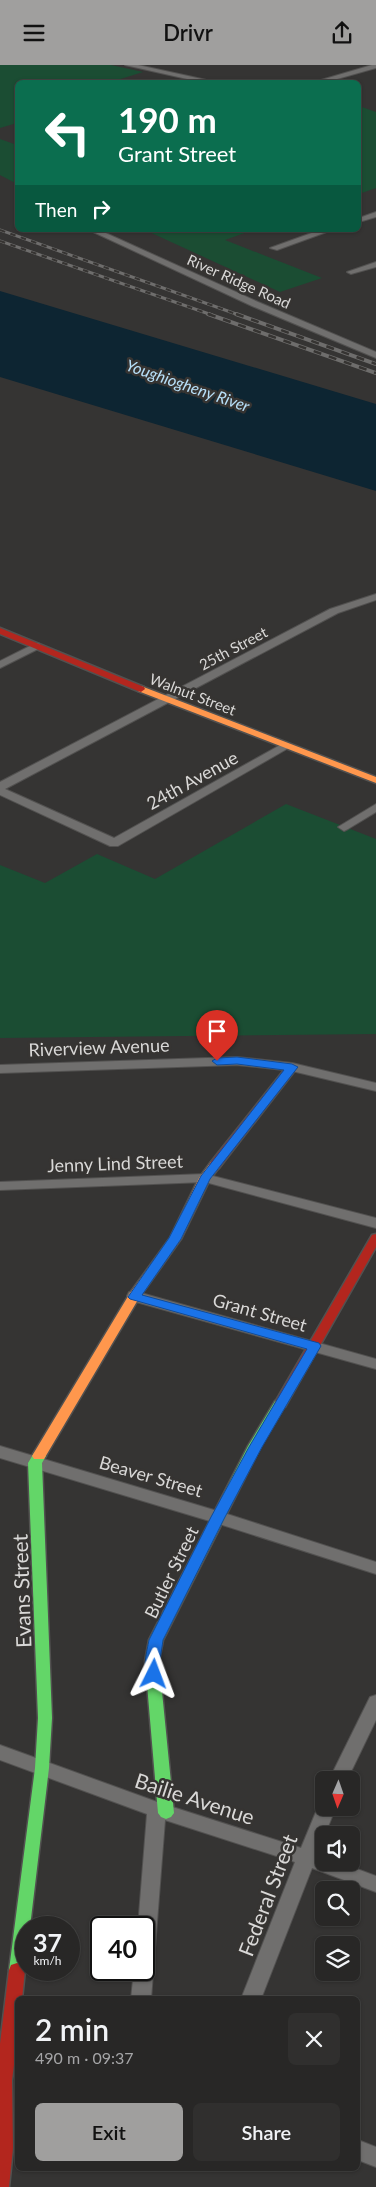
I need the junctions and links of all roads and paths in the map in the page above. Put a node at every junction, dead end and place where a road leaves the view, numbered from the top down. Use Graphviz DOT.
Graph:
graph roads {
  1 [pos="128,65"];
  2 [pos="348,65"];
  3 [pos="376,66"];
  4 [pos="364,68"];
  5 [pos="187,78"];
  6 [pos="181,80"];
  7 [pos="199,80"];
  8 [pos="324,80"];
  9 [pos="376,214"];
  10 [pos="361,219"];
  11 [pos="97,232"];
  12 [pos="322,232"];
  13 [pos="274,248"];
  14 [pos="375,264"];
  15 [pos="351,272"];
  16 [pos="376,355"];
  17 [pos="376,597"];
  18 [pos="0,631"];
  19 [pos="36,646"];
  20 [pos="0,665"];
  21 [pos="167,700"];
  22 [pos="286,746"];
  23 [pos="376,780"];
  24 [pos="0,787"];
  25 [pos="0,791"];
  26 [pos="376,807"];
  27 [pos="344,827"];
  28 [pos="292,1067"];
  29 [pos="0,1069"];
  30 [pos="376,1087"];
  31 [pos="205,1178"];
  32 [pos="0,1187"];
  33 [pos="376,1223"];
  34 [pos="376,1237"];
  35 [pos="134,1297"];
  36 [pos="315,1346"];
  37 [pos="376,1364"];
  38 [pos="0,1452"];
  39 [pos="35,1463"];
  40 [pos="218,1517"];
  41 [pos="376,1568"];
  42 [pos="376,1702"];
  43 [pos="0,1752"];
  44 [pos="42,1768"];
  45 [pos="342,1771"];
  46 [pos="161,1811"];
  47 [pos="322,1816"];
  48 [pos="305,1857"];
  49 [pos="376,1884"];
  50 [pos="150,1916"];
  51 [pos="143,1981"];
  52 [pos="19,1996"];
  53 [pos="141,1996"];
  54 [pos="252,1996"];
  55 [pos="15,2040"];
  56 [pos="11,2080"];
  57 [pos="2,2148"];
  58 [pos="360,2151"];
  59 [pos="376,2157"];
  60 [pos="0,2187"];
  1 -- 5 [label="street"];
  2 -- 4 [label="street"];
  3 -- 4 [label="street"];
  4 -- 8 [label="street"];
  5 -- 6 [label="street"];
  5 -- 7 [label="street"];
  9 -- 10 [label="street"];
  11 -- 16 [label="street, River Ridge Road"];
  12 -- 13 [label="street"];
  14 -- 15 [label="street"];
  17 -- 21 [label="street, 25th Street"];
  18 -- 19 [label="street, Walnut Street"];
  19 -- 20 [label="street"];
  19 -- 21 [label="street, Walnut Street"];
  21 -- 22 [label="street, Walnut Street"];
  21 -- 24 [label="street, 25th Street"];
  22 -- 23 [label="street, Walnut Street"];
  22 -- 25 [label="street, 24th Avenue"];
  26 -- 27 [label="street"];
  28 -- 29 [label="street, Riverview Avenue"];
  28 -- 30 [label="street, Riverview Avenue"];
  28 -- 31 [label="street"];
  31 -- 32 [label="street, Jenny Lind Street"];
  31 -- 33 [label="street, Jenny Lind Street"];
  31 -- 35 [label="street"];
  34 -- 36 [label="street, Butler Street"];
  35 -- 36 [label="street, Grant Street"];
  35 -- 39 [label="street"];
  36 -- 37 [label="street, Grant Street"];
  36 -- 40 [label="street, Butler Street"];
  38 -- 39 [label="street, Beaver Street"];
  39 -- 40 [label="street, Beaver Street"];
  39 -- 44 [label="street, Evans Street"];
  40 -- 41 [label="street, Beaver Street"];
  40 -- 46 [label="street, Butler Street"];
  42 -- 45 [label="street"];
  43 -- 44 [label="street, Bailie Avenue"];
  44 -- 46 [label="street, Bailie Avenue"];
  44 -- 52 [label="street, Evans Street"];
  46 -- 48 [label="street, Bailie Avenue"];
  46 -- 50 [label="street"];
  47 -- 48 [label="street, Federal Street"];
  48 -- 49 [label="street, Bailie Avenue"];
  48 -- 54 [label="street, Federal Street"];
  51 -- 53 [label="street"];
  55 -- 56 [label="street, Evans Street"];
  56 -- 57 [label="street, Evans Street"];
  57 -- 60 [label="street, Evans Street"];
  58 -- 59 [label="street"];
}
